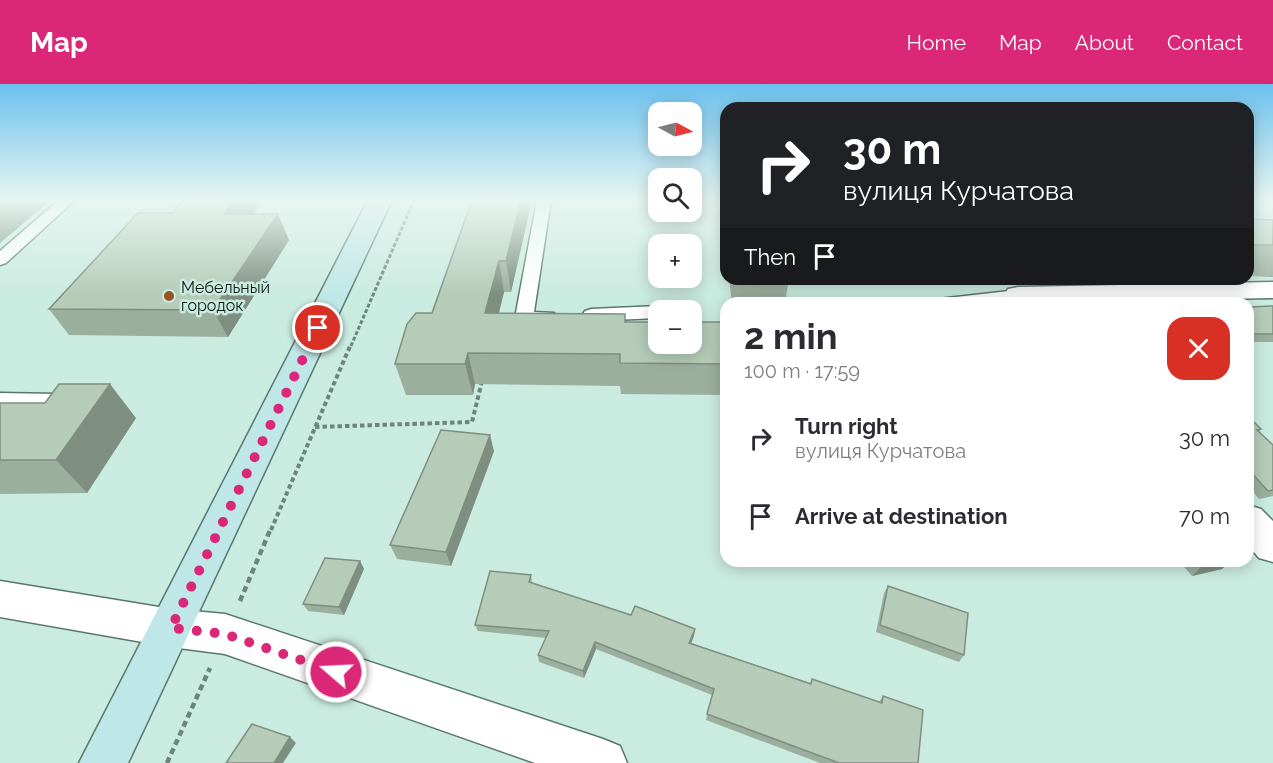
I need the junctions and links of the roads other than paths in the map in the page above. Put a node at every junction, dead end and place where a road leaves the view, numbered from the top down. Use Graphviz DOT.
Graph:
graph roads {
  1 [pos="32,232"];
  2 [pos="365,232"];
  3 [pos="539,232"];
  4 [pos="0,260"];
  5 [pos="1273,290"];
  6 [pos="1015,292"];
  7 [pos="984,297"];
  8 [pos="648,312"];
  9 [pos="0,400"];
  10 [pos="58,401"];
  11 [pos="1254,526"];
  12 [pos="1273,546"];
  13 [pos="0,599"];
  14 [pos="171,628"];
  15 [pos="103,763"];
  16 [pos="603,763"];
  1 -- 4 [label="lane"];
  2 -- 14 [label="main road"];
  3 -- 8 [label="lane"];
  5 -- 6 [label="street"];
  6 -- 7 [label="lane"];
  9 -- 10 [label="lane"];
  11 -- 12 [label="street"];
  13 -- 14 [label="street"];
  14 -- 15 [label="main road"];
  14 -- 16 [label="street"];
}
